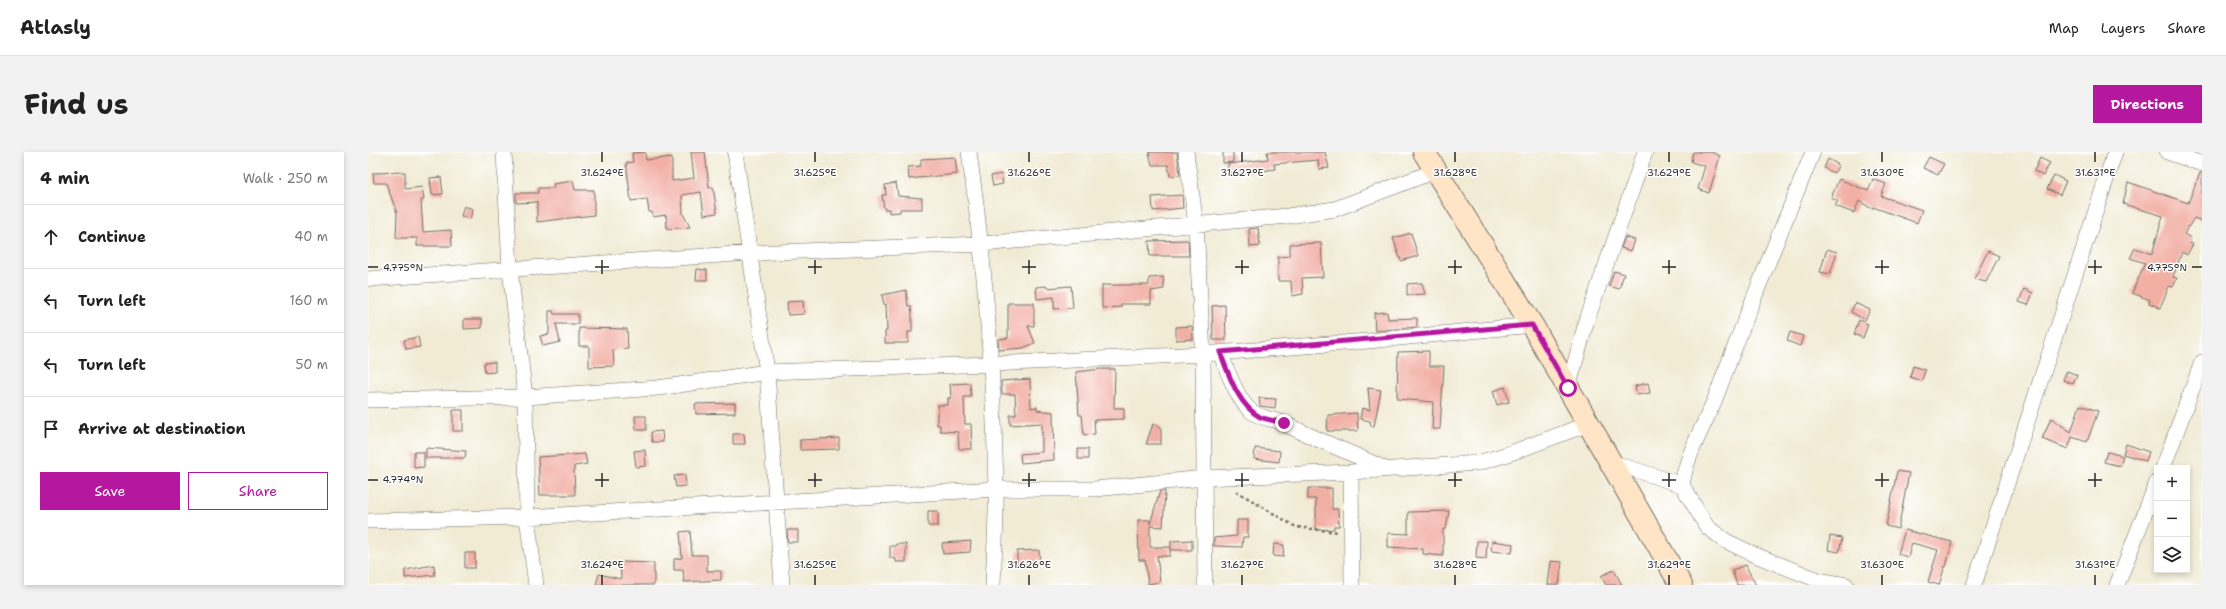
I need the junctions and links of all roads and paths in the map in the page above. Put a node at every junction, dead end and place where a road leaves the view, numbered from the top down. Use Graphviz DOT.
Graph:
graph roads {
  1 [pos="504,152"];
  2 [pos="735,152"];
  3 [pos="969,152"];
  4 [pos="1186,152"];
  5 [pos="1424,152"];
  6 [pos="1645,152"];
  7 [pos="1813,152"];
  8 [pos="2115,152"];
  9 [pos="2167,152"];
  10 [pos="2202,164"];
  11 [pos="1435,171"];
  12 [pos="1196,225"];
  13 [pos="982,244"];
  14 [pos="751,253"];
  15 [pos="510,269"];
  16 [pos="368,280"];
  17 [pos="1532,325"];
  18 [pos="1220,352"];
  19 [pos="1203,354"];
  20 [pos="2202,362"];
  21 [pos="991,364"];
  22 [pos="767,372"];
  23 [pos="1568,388"];
  24 [pos="525,396"];
  25 [pos="368,400"];
  26 [pos="1588,424"];
  27 [pos="1611,462"];
  28 [pos="2163,465"];
  29 [pos="1385,470"];
  30 [pos="1352,472"];
  31 [pos="1211,478"];
  32 [pos="1682,485"];
  33 [pos="996,490"];
  34 [pos="2154,490"];
  35 [pos="776,501"];
  36 [pos="527,517"];
  37 [pos="368,521"];
  38 [pos="1352,533"];
  39 [pos="536,585"];
  40 [pos="782,585"];
  41 [pos="993,585"];
  42 [pos="1205,585"];
  43 [pos="1352,585"];
  44 [pos="1681,585"];
  45 [pos="1846,585"];
  46 [pos="1974,585"];
  47 [pos="2117,585"];
  1 -- 15 [label="street"];
  2 -- 14 [label="street"];
  3 -- 13 [label="street"];
  4 -- 12 [label="street"];
  5 -- 11 [label="main road"];
  6 -- 23 [label="street"];
  7 -- 32 [label="street"];
  8 -- 46 [label="street"];
  9 -- 10 [label="street"];
  11 -- 12 [label="street"];
  11 -- 17 [label="main road"];
  12 -- 13 [label="street"];
  12 -- 19 [label="street"];
  13 -- 14 [label="street"];
  13 -- 21 [label="street"];
  14 -- 15 [label="street"];
  14 -- 22 [label="street"];
  15 -- 16 [label="street"];
  15 -- 24 [label="street"];
  17 -- 18 [label="street"];
  17 -- 23 [label="main road"];
  18 -- 19 [label="street"];
  18 -- 29 [label="street"];
  19 -- 21 [label="street"];
  19 -- 31 [label="street"];
  20 -- 28 [label="street"];
  21 -- 22 [label="street"];
  21 -- 33 [label="street"];
  22 -- 24 [label="street"];
  22 -- 35 [label="street"];
  23 -- 26 [label="main road"];
  24 -- 25 [label="street"];
  24 -- 36 [label="street"];
  26 -- 27 [label="main road"];
  26 -- 29 [label="street"];
  27 -- 32 [label="street"];
  27 -- 44 [label="main road"];
  29 -- 30 [label="street"];
  30 -- 31 [label="street"];
  30 -- 38 [label="street"];
  31 -- 33 [label="street"];
  31 -- 38 [label="path"];
  31 -- 42 [label="street"];
  32 -- 45 [label="street"];
  33 -- 35 [label="street"];
  33 -- 41 [label="street"];
  34 -- 47 [label="street"];
  35 -- 36 [label="street"];
  35 -- 40 [label="street"];
  36 -- 37 [label="street"];
  36 -- 39 [label="street"];
  38 -- 43 [label="street"];
}
